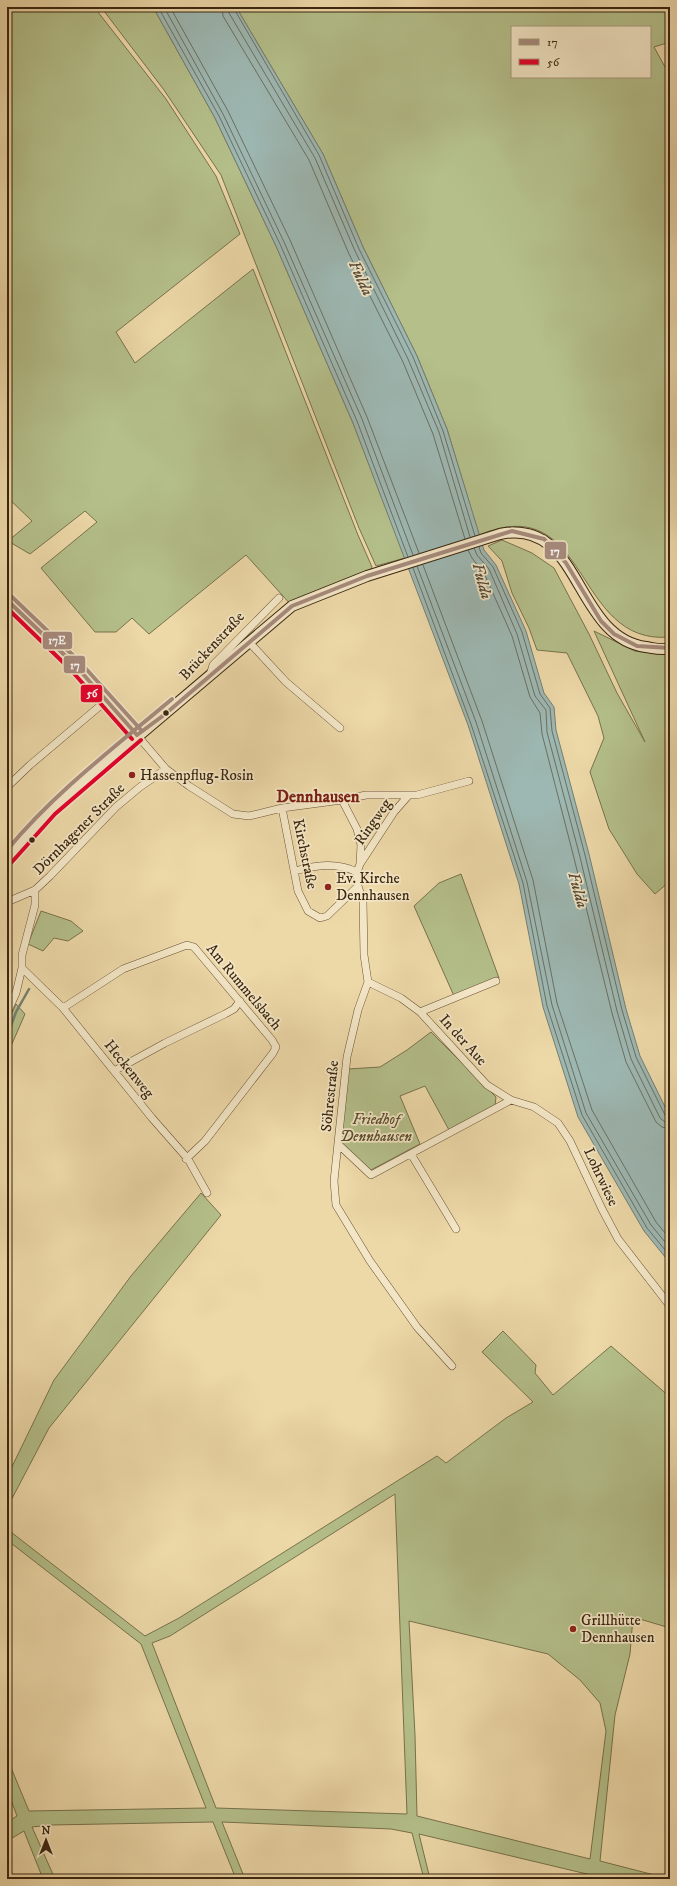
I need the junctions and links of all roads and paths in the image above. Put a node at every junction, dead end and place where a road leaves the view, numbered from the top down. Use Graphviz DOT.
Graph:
graph roads {
  1 [pos="279,598"];
  2 [pos="7,600"];
  3 [pos="249,642"];
  4 [pos="670,648"];
  5 [pos="210,675"];
  6 [pos="107,700"];
  7 [pos="340,728"];
  8 [pos="137,735"];
  9 [pos="166,769"];
  10 [pos="468,781"];
  11 [pos="7,787"];
  12 [pos="408,796"];
  13 [pos="342,800"];
  14 [pos="282,808"];
  15 [pos="7,859"];
  16 [pos="360,864"];
  17 [pos="295,871"];
  18 [pos="357,872"];
  19 [pos="358,886"];
  20 [pos="35,890"];
  21 [pos="7,902"];
  22 [pos="22,968"];
  23 [pos="496,981"];
  24 [pos="368,982"];
  25 [pos="240,1001"];
  26 [pos="63,1008"];
  27 [pos="420,1012"];
  28 [pos="7,1013"];
  29 [pos="114,1071"];
  30 [pos="487,1085"];
  31 [pos="510,1100"];
  32 [pos="338,1144"];
  33 [pos="411,1154"];
  34 [pos="186,1159"];
  35 [pos="207,1193"];
  36 [pos="456,1228"];
  37 [pos="670,1306"];
  38 [pos="452,1366"];
  1 -- 5 [label="street, Brückenstraße"];
  2 -- 6 [label="street"];
  3 -- 4 [label="street"];
  3 -- 5 [label="street"];
  3 -- 7 [label="street"];
  5 -- 8 [label="street, Brückenstraße"];
  6 -- 8 [label="street"];
  6 -- 11 [label="street"];
  8 -- 9 [label="street"];
  8 -- 15 [label="street, Brückenstraße"];
  9 -- 14 [label="street"];
  9 -- 20 [label="street, Dörnhagener Straße"];
  10 -- 12 [label="street"];
  12 -- 13 [label="street"];
  12 -- 16 [label="street, Ringweg"];
  13 -- 14 [label="street"];
  13 -- 16 [label="street, Söhrestraße"];
  14 -- 17 [label="street, Kirchstraße"];
  16 -- 18 [label="street, Söhrestraße"];
  17 -- 18 [label="street"];
  17 -- 19 [label="street, Kirchstraße"];
  18 -- 19 [label="street, Söhrestraße"];
  19 -- 24 [label="street, Söhrestraße"];
  20 -- 21 [label="street, Dörnhagener Straße"];
  20 -- 22 [label="street"];
  22 -- 26 [label="street, Heckenweg"];
  22 -- 28 [label="street"];
  23 -- 27 [label="street, In der Aue"];
  24 -- 27 [label="street, In der Aue"];
  24 -- 32 [label="street, Söhrestraße"];
  25 -- 26 [label="street, Am Rummelsbach"];
  25 -- 29 [label="street"];
  25 -- 34 [label="street, Am Rummelsbach"];
  26 -- 29 [label="street, Heckenweg"];
  27 -- 30 [label="street, In der Aue"];
  29 -- 34 [label="street, Heckenweg"];
  30 -- 31 [label="street, Lohrwiese"];
  31 -- 33 [label="street"];
  31 -- 37 [label="street, Lohrwiese"];
  32 -- 33 [label="street"];
  32 -- 38 [label="street, Söhrestraße"];
  33 -- 36 [label="street"];
  34 -- 35 [label="street, Heckenweg"];
}
